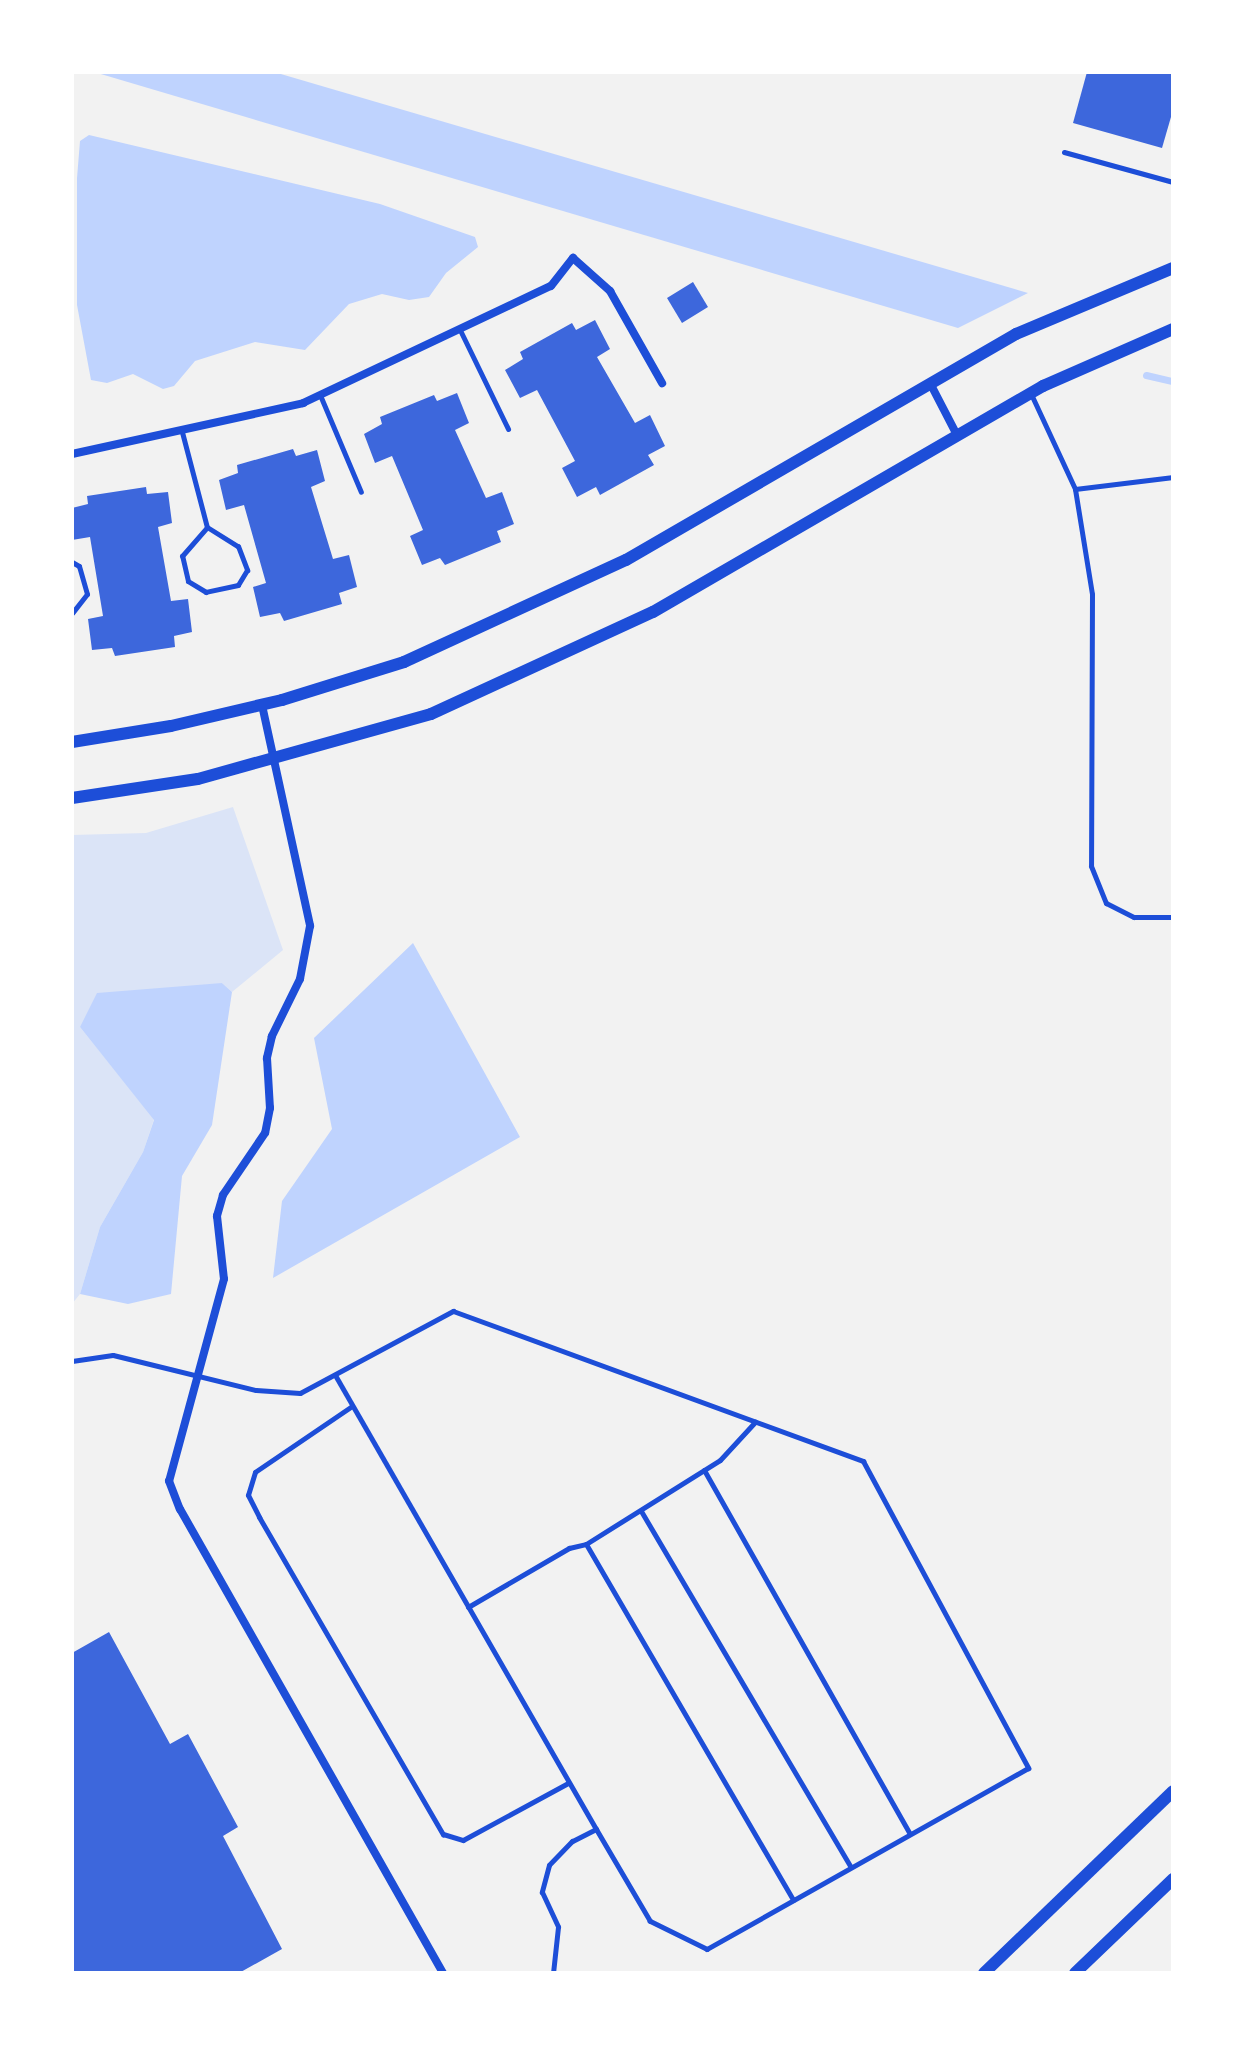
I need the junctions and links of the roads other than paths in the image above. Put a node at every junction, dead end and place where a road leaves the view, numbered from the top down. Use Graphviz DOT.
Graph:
graph roads {
  1 [pos="1064,152"];
  2 [pos="1173,182"];
  3 [pos="1173,268"];
  4 [pos="1173,329"];
  5 [pos="460,330"];
  6 [pos="662,383"];
  7 [pos="930,383"];
  8 [pos="1031,393"];
  9 [pos="320,395"];
  10 [pos="508,429"];
  11 [pos="182,432"];
  12 [pos="957,435"];
  13 [pos="72,454"];
  14 [pos="1173,477"];
  15 [pos="1075,489"];
  16 [pos="361,492"];
  17 [pos="207,527"];
  18 [pos="72,562"];
  19 [pos="72,613"];
  20 [pos="262,705"];
  21 [pos="72,742"];
  22 [pos="277,759"];
  23 [pos="72,798"];
  24 [pos="1173,917"];
  25 [pos="72,1361"];
  26 [pos="200,1374"];
  27 [pos="335,1375"];
  28 [pos="352,1406"];
  29 [pos="755,1422"];
  30 [pos="704,1470"];
  31 [pos="641,1511"];
  32 [pos="586,1544"];
  33 [pos="468,1607"];
  34 [pos="568,1783"];
  35 [pos="1173,1791"];
  36 [pos="596,1829"];
  37 [pos="910,1834"];
  38 [pos="851,1867"];
  39 [pos="1173,1879"];
  40 [pos="793,1900"];
  41 [pos="443,1973"];
  42 [pos="553,1973"];
  43 [pos="984,1973"];
  44 [pos="1075,1973"];
  1 -- 2 [label="lane"];
  3 -- 7 [label="street"];
  4 -- 8 [label="street"];
  5 -- 6 [label="street"];
  5 -- 9 [label="street"];
  5 -- 10 [label="lane"];
  7 -- 12 [label="street"];
  7 -- 20 [label="street"];
  8 -- 12 [label="street"];
  8 -- 15 [label="lane"];
  9 -- 11 [label="street"];
  9 -- 16 [label="lane"];
  11 -- 13 [label="street"];
  11 -- 17 [label="lane"];
  12 -- 22 [label="street"];
  14 -- 15 [label="lane"];
  15 -- 24 [label="lane"];
  17 -- 17 [label="lane"];
  18 -- 19 [label="lane"];
  20 -- 21 [label="street"];
  20 -- 22 [label="street"];
  22 -- 23 [label="street"];
  22 -- 26 [label="street"];
  25 -- 26 [label="lane"];
  26 -- 27 [label="lane"];
  26 -- 41 [label="street"];
  27 -- 28 [label="lane"];
  27 -- 29 [label="lane"];
  28 -- 33 [label="lane"];
  28 -- 34 [label="lane"];
  29 -- 30 [label="lane"];
  29 -- 37 [label="lane"];
  30 -- 31 [label="lane"];
  30 -- 37 [label="lane"];
  31 -- 32 [label="lane"];
  31 -- 38 [label="lane"];
  32 -- 33 [label="lane"];
  32 -- 40 [label="lane"];
  33 -- 34 [label="lane"];
  34 -- 36 [label="lane"];
  35 -- 43 [label="street"];
  36 -- 40 [label="lane"];
  36 -- 42 [label="lane"];
  37 -- 38 [label="lane"];
  38 -- 40 [label="lane"];
  39 -- 44 [label="street"];
}
